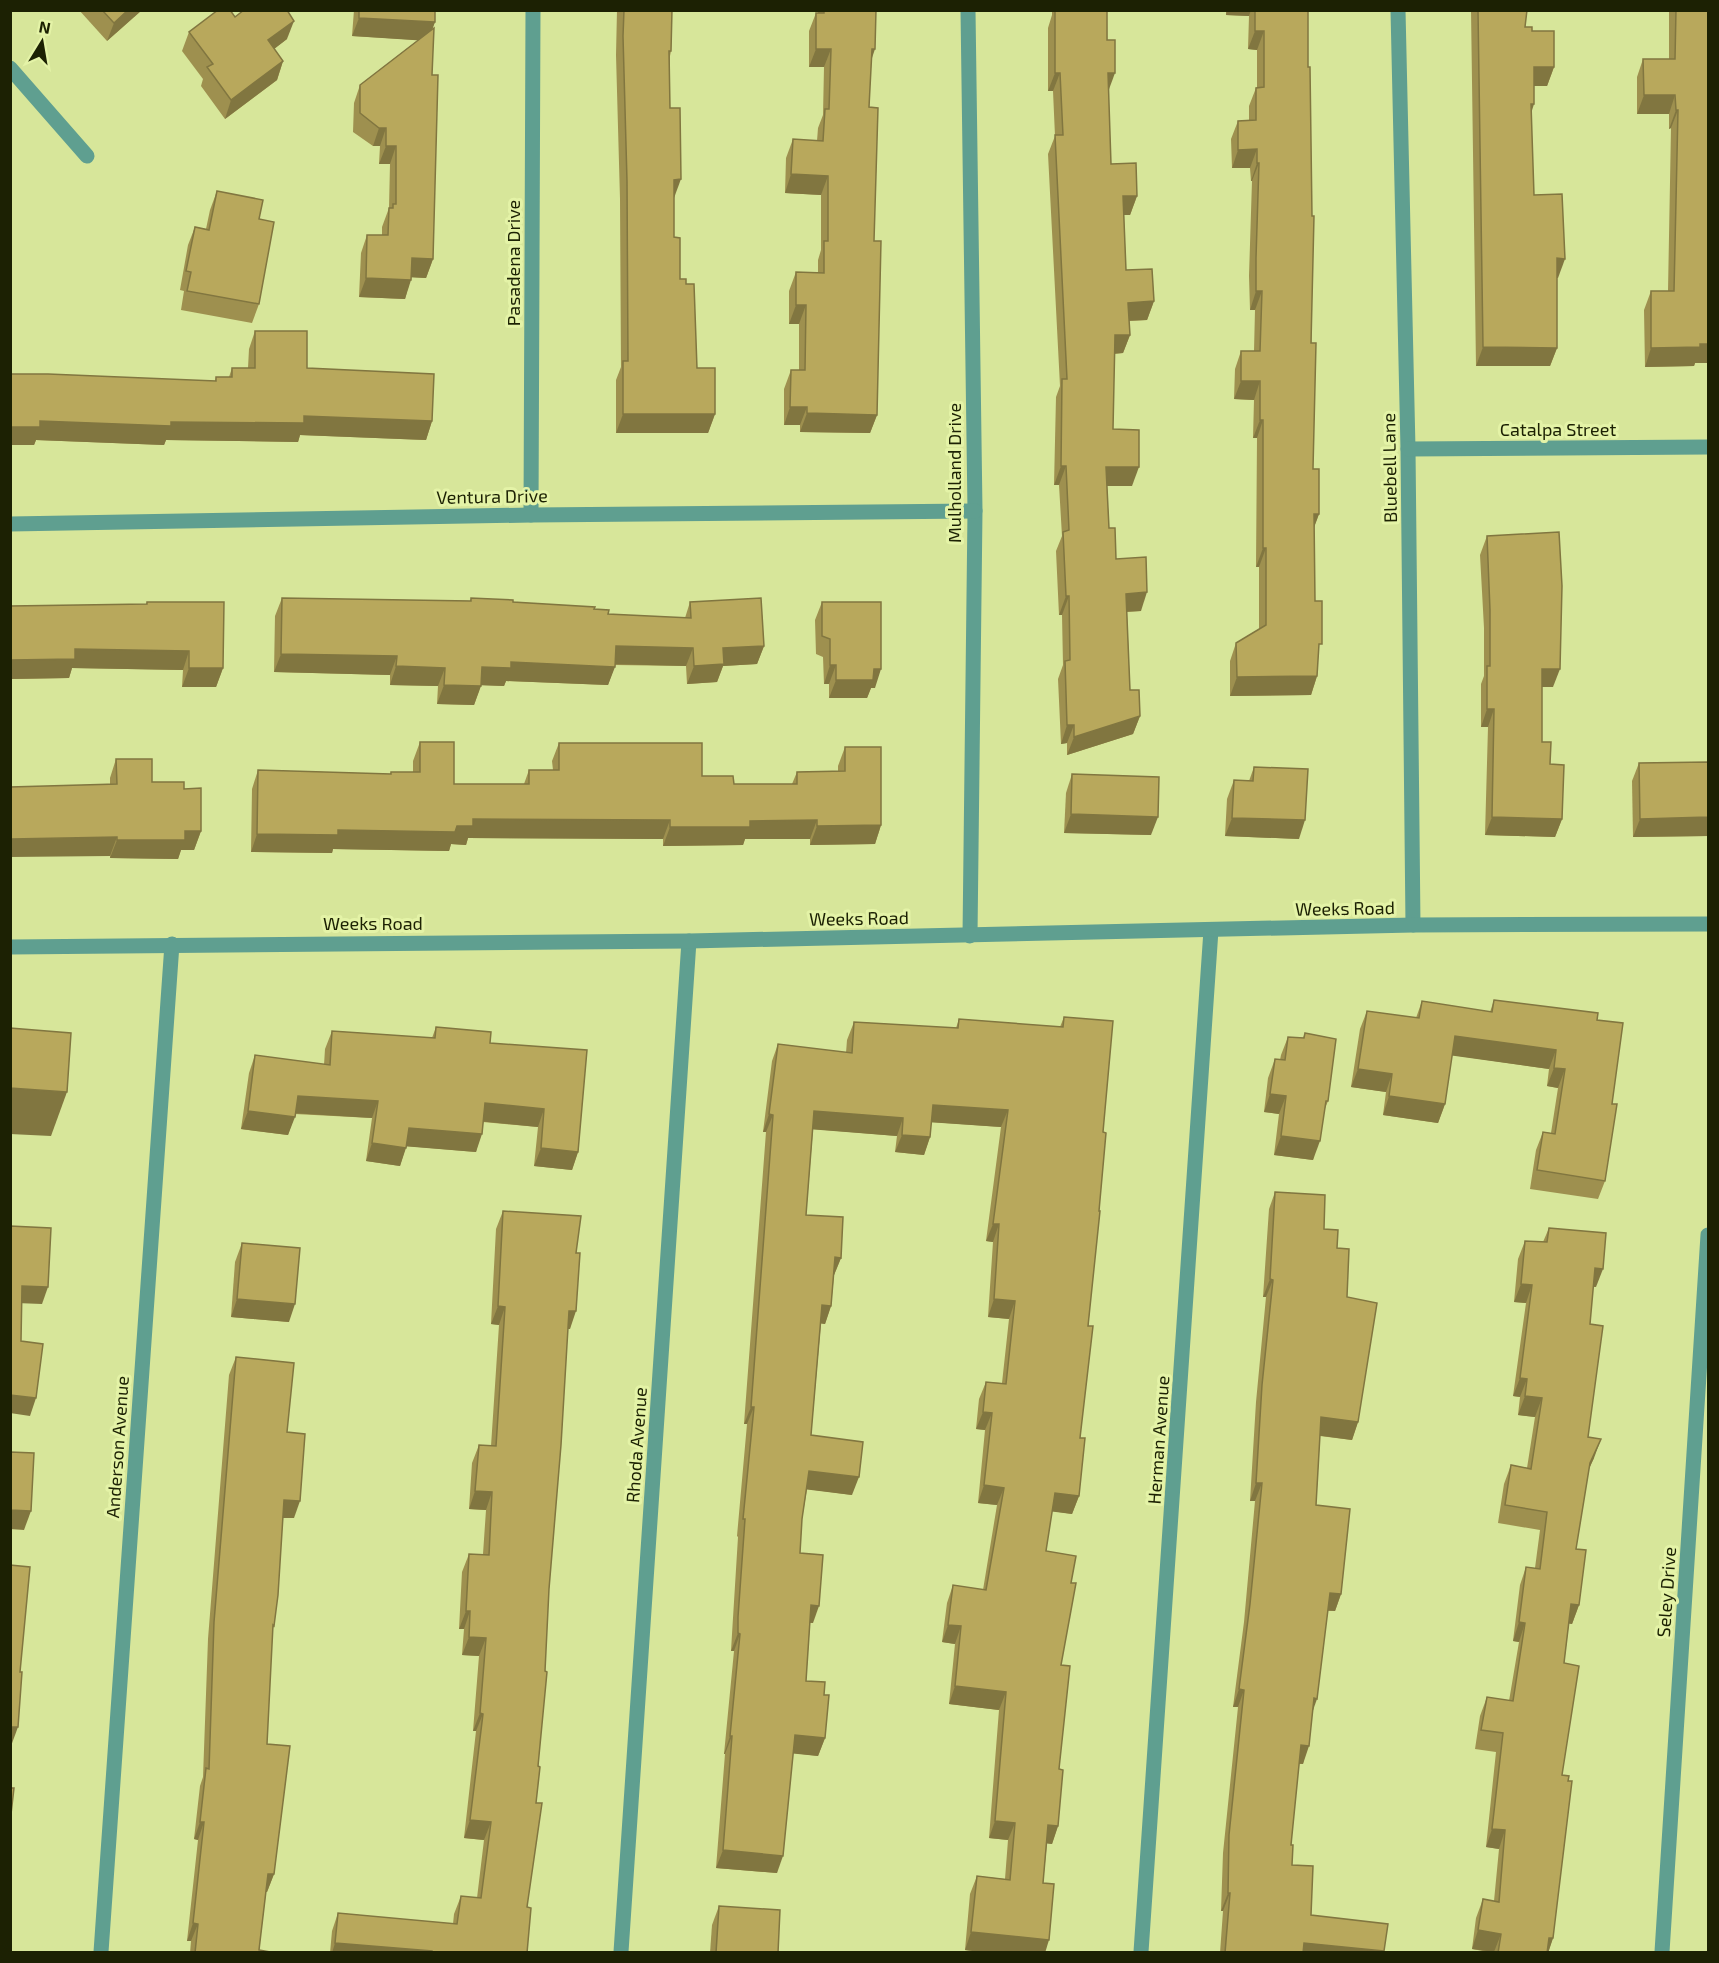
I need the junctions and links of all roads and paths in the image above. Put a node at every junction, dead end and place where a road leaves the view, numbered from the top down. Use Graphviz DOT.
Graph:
graph roads {
  1 [pos="533,10"];
  2 [pos="968,10"];
  3 [pos="1398,10"];
  4 [pos="10,68"];
  5 [pos="87,156"];
  6 [pos="1708,447"];
  7 [pos="1408,449"];
  8 [pos="975,511"];
  9 [pos="531,515"];
  10 [pos="10,524"];
  11 [pos="1708,924"];
  12 [pos="1413,925"];
  13 [pos="1210,930"];
  14 [pos="970,936"];
  15 [pos="689,941"];
  16 [pos="172,944"];
  17 [pos="10,947"];
  18 [pos="1708,1235"];
  19 [pos="101,1953"];
  20 [pos="621,1953"];
  21 [pos="1142,1953"];
  22 [pos="1662,1953"];
  1 -- 9 [label="street, Pasadena Drive"];
  2 -- 8 [label="street, Mulholland Drive"];
  3 -- 7 [label="street, Bluebell Lane"];
  4 -- 5 [label="street"];
  6 -- 7 [label="street, Catalpa Street"];
  7 -- 12 [label="street, Bluebell Lane"];
  8 -- 9 [label="street, Ventura Drive"];
  8 -- 14 [label="street, Mulholland Drive"];
  9 -- 10 [label="street, Ventura Drive"];
  11 -- 12 [label="street, Weeks Road"];
  12 -- 13 [label="street, Weeks Road"];
  13 -- 14 [label="street, Weeks Road"];
  13 -- 21 [label="street, Herman Avenue"];
  14 -- 15 [label="street, Weeks Road"];
  15 -- 16 [label="street, Weeks Road"];
  15 -- 20 [label="street, Rhoda Avenue"];
  16 -- 17 [label="street, Weeks Road"];
  16 -- 19 [label="street, Anderson Avenue"];
  18 -- 22 [label="street, Seley Drive"];
}
